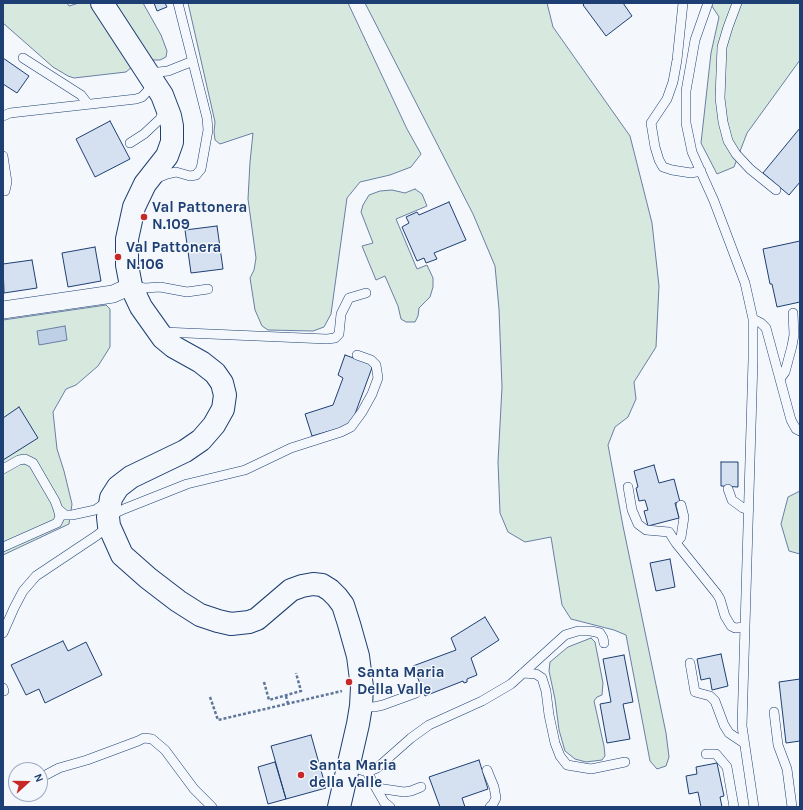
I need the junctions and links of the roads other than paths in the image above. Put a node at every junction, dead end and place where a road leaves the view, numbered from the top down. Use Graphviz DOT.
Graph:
graph roads {
  1 [pos="102,3"];
  2 [pos="178,3"];
  3 [pos="683,3"];
  4 [pos="708,3"];
  5 [pos="737,3"];
  6 [pos="24,58"];
  7 [pos="193,61"];
  8 [pos="151,78"];
  9 [pos="88,104"];
  10 [pos="166,106"];
  11 [pos="4,115"];
  12 [pos="130,144"];
  13 [pos="3,156"];
  14 [pos="701,171"];
  15 [pos="145,184"];
  16 [pos="5,190"];
  17 [pos="776,190"];
  18 [pos="131,286"];
  19 [pos="208,289"];
  20 [pos="366,293"];
  21 [pos="3,310"];
  22 [pos="793,313"];
  23 [pos="753,319"];
  24 [pos="158,331"];
  25 [pos="357,354"];
  26 [pos="780,379"];
  27 [pos="800,432"];
  28 [pos="3,470"];
  29 [pos="628,487"];
  30 [pos="728,489"];
  31 [pos="681,505"];
  32 [pos="58,509"];
  33 [pos="749,510"];
  34 [pos="109,514"];
  35 [pos="676,543"];
  36 [pos="3,546"];
  37 [pos="745,627"];
  38 [pos="3,633"];
  39 [pos="604,643"];
  40 [pos="690,663"];
  41 [pos="523,673"];
  42 [pos="416,692"];
  43 [pos="362,696"];
  44 [pos="774,712"];
  45 [pos="744,744"];
  46 [pos="706,754"];
  47 [pos="625,762"];
  48 [pos="358,769"];
  49 [pos="487,770"];
  50 [pos="48,774"];
  51 [pos="421,787"];
  52 [pos="378,788"];
  53 [pos="212,807"];
  54 [pos="339,807"];
  55 [pos="390,807"];
  56 [pos="490,807"];
  57 [pos="734,807"];
  58 [pos="754,807"];
  59 [pos="792,807"];
  1 -- 8 [label="street"];
  2 -- 7 [label="lane"];
  3 -- 14 [label="lane"];
  4 -- 14 [label="lane"];
  5 -- 17 [label="lane"];
  6 -- 9 [label="lane"];
  7 -- 8 [label="lane"];
  7 -- 15 [label="lane"];
  8 -- 9 [label="lane"];
  8 -- 10 [label="street"];
  9 -- 11 [label="lane"];
  10 -- 12 [label="lane"];
  10 -- 15 [label="street"];
  13 -- 16 [label="lane"];
  14 -- 23 [label="lane"];
  15 -- 18 [label="street"];
  18 -- 19 [label="lane"];
  18 -- 21 [label="street"];
  18 -- 24 [label="street"];
  20 -- 24 [label="lane"];
  22 -- 26 [label="lane"];
  23 -- 26 [label="lane"];
  23 -- 33 [label="lane"];
  24 -- 34 [label="street"];
  25 -- 34 [label="lane"];
  26 -- 27 [label="lane"];
  28 -- 32 [label="lane"];
  29 -- 35 [label="lane"];
  30 -- 33 [label="lane"];
  31 -- 35 [label="lane"];
  32 -- 34 [label="lane"];
  32 -- 36 [label="lane"];
  33 -- 37 [label="lane"];
  34 -- 38 [label="lane"];
  34 -- 43 [label="street"];
  35 -- 37 [label="lane"];
  37 -- 45 [label="lane"];
  39 -- 41 [label="lane"];
  40 -- 45 [label="lane"];
  41 -- 47 [label="lane"];
  41 -- 48 [label="lane"];
  42 -- 43 [label="lane"];
  43 -- 48 [label="street"];
  44 -- 59 [label="lane"];
  45 -- 58 [label="lane"];
  46 -- 57 [label="lane"];
  48 -- 52 [label="lane"];
  48 -- 54 [label="street"];
  49 -- 56 [label="lane"];
  50 -- 53 [label="lane"];
  51 -- 52 [label="lane"];
  52 -- 55 [label="lane"];
}
